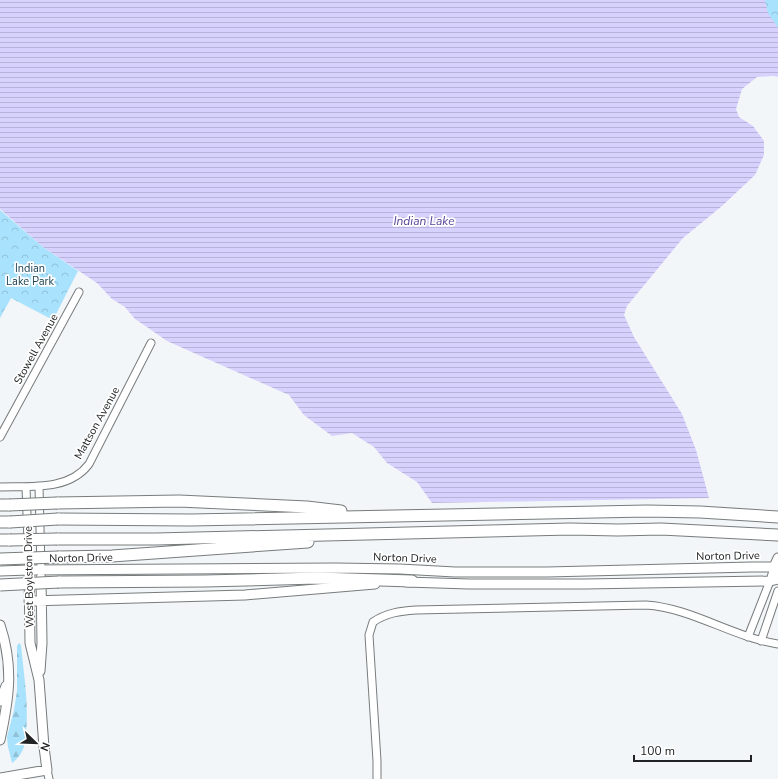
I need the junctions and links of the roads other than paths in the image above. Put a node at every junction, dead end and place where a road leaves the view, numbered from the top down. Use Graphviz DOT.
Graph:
graph roads {
  1 [pos="79,292"];
  2 [pos="151,342"];
  3 [pos="0,437"];
  4 [pos="26,486"];
  5 [pos="39,486"];
  6 [pos="0,487"];
  7 [pos="5,505"];
  8 [pos="384,516"];
  9 [pos="778,517"];
  10 [pos="5,522"];
  11 [pos="389,533"];
  12 [pos="775,534"];
  13 [pos="5,540"];
  14 [pos="778,558"];
  15 [pos="0,559"];
  16 [pos="29,570"];
  17 [pos="41,570"];
  18 [pos="776,570"];
  19 [pos="0,571"];
  20 [pos="774,580"];
  21 [pos="412,581"];
  22 [pos="0,585"];
  23 [pos="778,591"];
  24 [pos="41,600"];
  25 [pos="29,601"];
  26 [pos="0,626"];
  27 [pos="748,637"];
  28 [pos="761,641"];
  29 [pos="778,644"];
  30 [pos="10,677"];
  31 [pos="39,680"];
  32 [pos="0,701"];
  33 [pos="0,740"];
  34 [pos="48,775"];
  35 [pos="0,778"];
  36 [pos="377,779"];
  1 -- 3 [label="street, Stowell Avenue"];
  2 -- 5 [label="street, Mattson Avenue"];
  4 -- 5 [label="street"];
  4 -- 6 [label="street"];
  4 -- 16 [label="street, West Boylston Drive"];
  5 -- 17 [label="street, West Boylston Drive"];
  7 -- 8 [label="highway, bridge"];
  8 -- 9 [label="highway"];
  8 -- 10 [label="highway, bridge"];
  11 -- 12 [label="highway"];
  11 -- 13 [label="highway, bridge"];
  11 -- 15 [label="highway, bridge"];
  14 -- 18 [label="main road"];
  16 -- 17 [label="main road, Norton Drive"];
  16 -- 19 [label="main road, Norton Drive"];
  16 -- 25 [label="main road, West Boylston Drive"];
  17 -- 18 [label="main road, Norton Drive"];
  17 -- 24 [label="main road, West Boylston Drive"];
  18 -- 20 [label="street"];
  20 -- 21 [label="main road, Norton Drive"];
  20 -- 27 [label="street"];
  21 -- 22 [label="highway, bridge"];
  21 -- 24 [label="main road, Norton Drive"];
  23 -- 28 [label="street"];
  24 -- 25 [label="main road, Norton Drive"];
  24 -- 31 [label="main road, West Boylston Drive"];
  25 -- 31 [label="main road, West Boylston Drive"];
  26 -- 30 [label="main road"];
  27 -- 28 [label="street"];
  27 -- 36 [label="street"];
  28 -- 29 [label="street"];
  30 -- 32 [label="main road"];
  30 -- 33 [label="main road"];
  31 -- 34 [label="main road, West Boylston Drive"];
  34 -- 35 [label="main road"];
}
